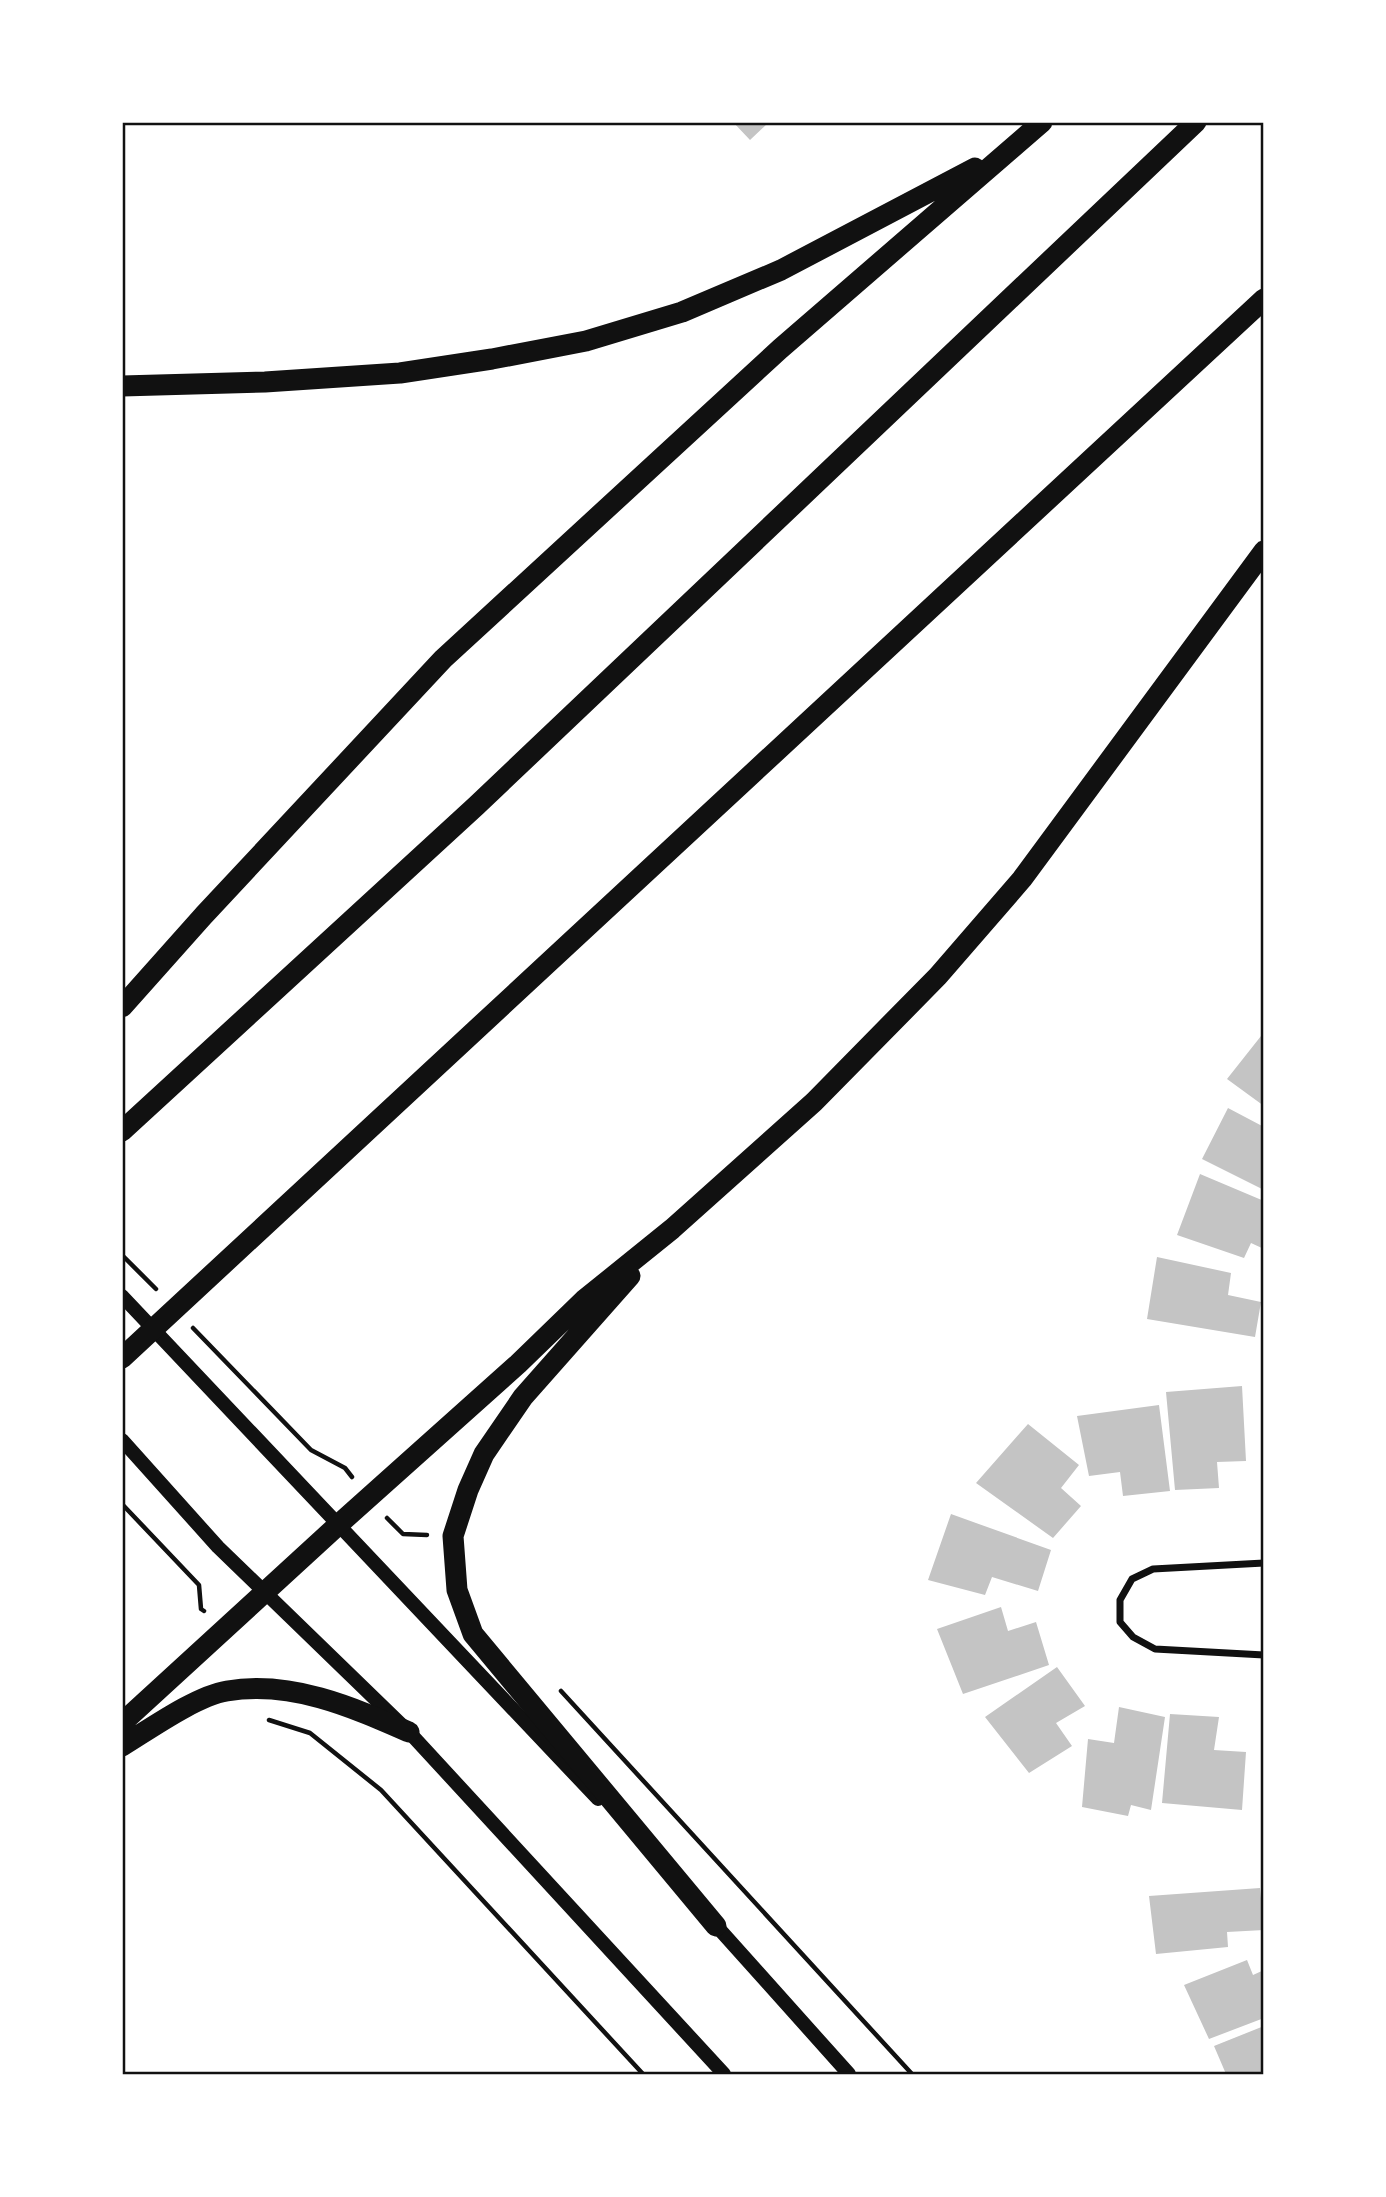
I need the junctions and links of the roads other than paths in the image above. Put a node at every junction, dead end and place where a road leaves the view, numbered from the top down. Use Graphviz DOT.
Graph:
graph roads {
  1 [pos="1042,122"];
  2 [pos="1196,122"];
  3 [pos="1007,151"];
  4 [pos="1264,299"];
  5 [pos="122,386"];
  6 [pos="1264,551"];
  7 [pos="122,1007"];
  8 [pos="122,1131"];
  9 [pos="672,1229"];
  10 [pos="122,1296"];
  11 [pos="122,1358"];
  12 [pos="122,1440"];
  13 [pos="338,1525"];
  14 [pos="1264,1563"];
  15 [pos="265,1593"];
  16 [pos="1264,1655"];
  17 [pos="122,1723"];
  18 [pos="409,1732"];
  19 [pos="122,1746"];
  20 [pos="716,1926"];
  21 [pos="724,2074"];
  22 [pos="849,2074"];
  1 -- 3 [label="highway"];
  2 -- 8 [label="highway"];
  3 -- 5 [label="highway"];
  3 -- 7 [label="highway"];
  4 -- 11 [label="highway"];
  6 -- 9 [label="highway"];
  9 -- 13 [label="highway"];
  9 -- 20 [label="highway"];
  10 -- 13 [label="main road"];
  12 -- 15 [label="main road"];
  13 -- 15 [label="highway"];
  13 -- 20 [label="main road"];
  14 -- 16 [label="street"];
  15 -- 17 [label="highway"];
  15 -- 18 [label="main road"];
  18 -- 19 [label="highway"];
  18 -- 21 [label="main road"];
  20 -- 22 [label="main road"];
}
